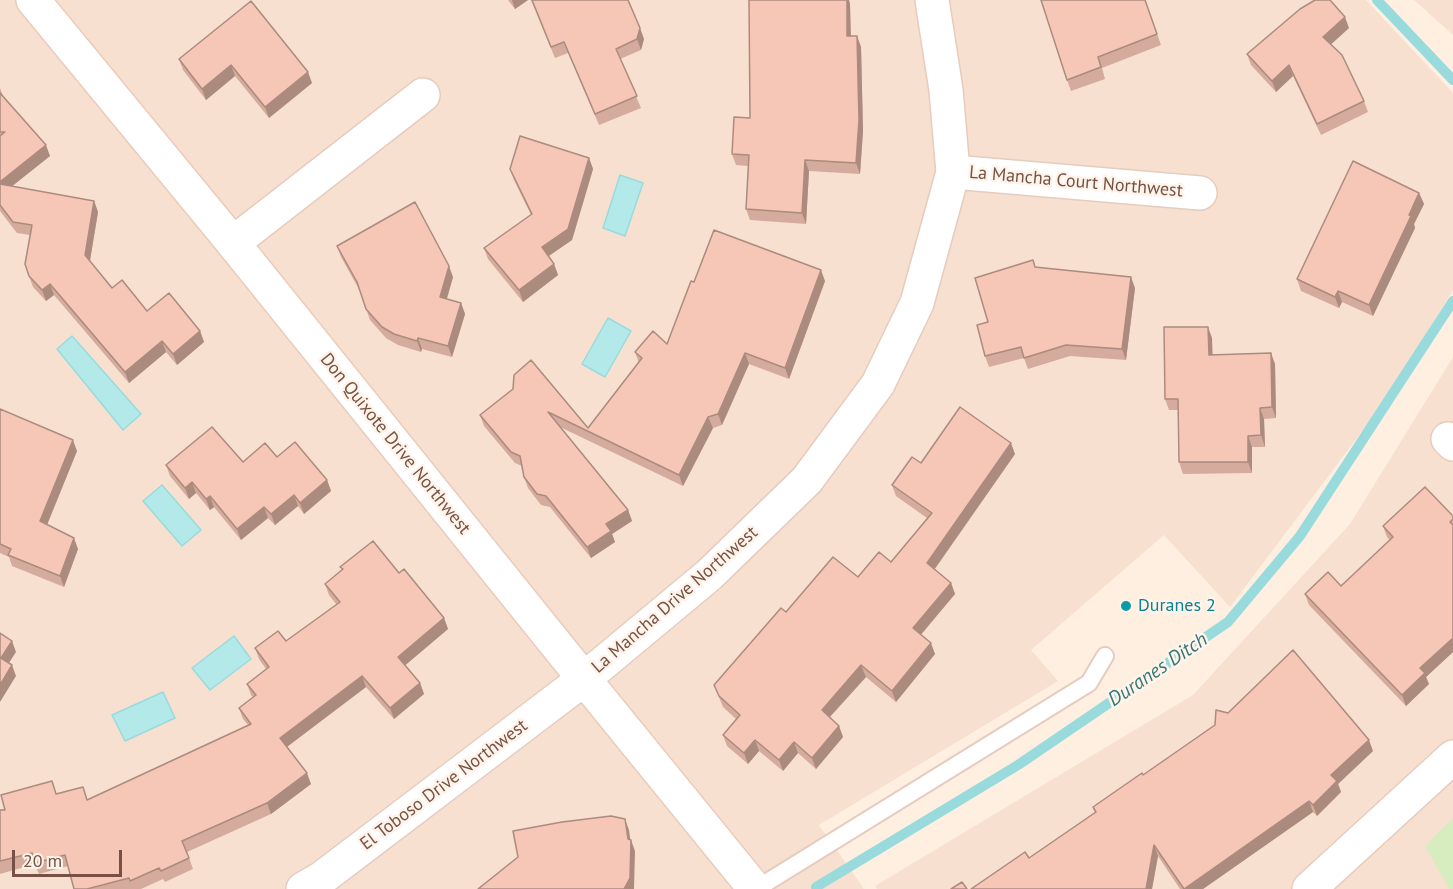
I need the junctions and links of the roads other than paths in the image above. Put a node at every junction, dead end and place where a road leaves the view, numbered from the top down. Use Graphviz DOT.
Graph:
graph roads {
  1 [pos="33,0"];
  2 [pos="932,0"];
  3 [pos="423,94"];
  4 [pos="953,172"];
  5 [pos="1200,193"];
  6 [pos="233,243"];
  7 [pos="1105,656"];
  8 [pos="584,679"];
  9 [pos="1453,757"];
  10 [pos="303,889"];
  11 [pos="756,889"];
  12 [pos="1309,889"];
  1 -- 6 [label="street, Don Quixote Drive Northwest"];
  2 -- 4 [label="street, La Mancha Drive Northwest"];
  3 -- 6 [label="street"];
  4 -- 5 [label="street, La Mancha Court Northwest"];
  4 -- 8 [label="street, La Mancha Drive Northwest"];
  6 -- 8 [label="street, Don Quixote Drive Northwest"];
  7 -- 11 [label="lane"];
  8 -- 10 [label="street, El Toboso Drive Northwest"];
  8 -- 11 [label="street, Don Quixote Drive Northwest"];
  9 -- 12 [label="street"];
}
